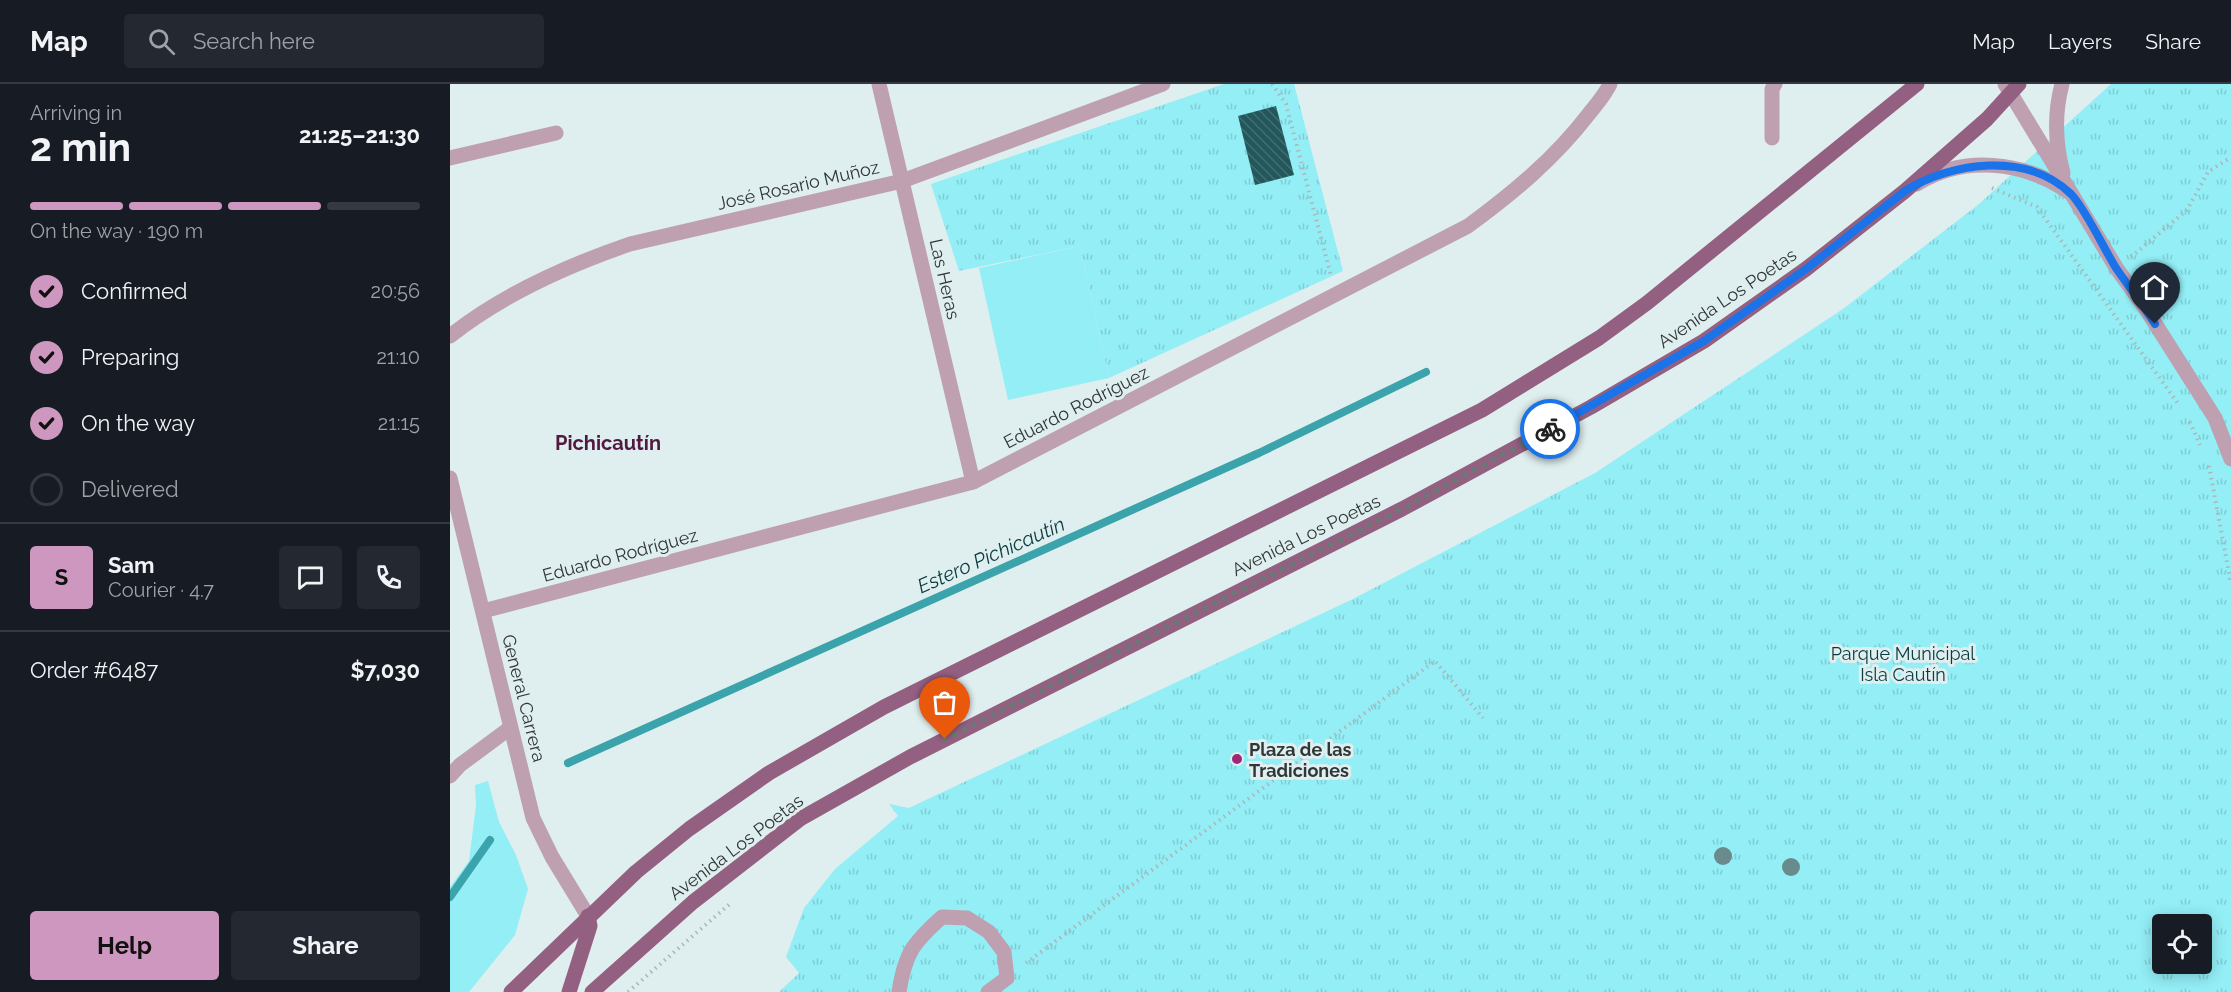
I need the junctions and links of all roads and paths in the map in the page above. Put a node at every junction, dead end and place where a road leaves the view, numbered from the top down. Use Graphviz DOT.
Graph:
graph roads {
  1 [pos="879,84"];
  2 [pos="1163,84"];
  3 [pos="1272,84"];
  4 [pos="1610,84"];
  5 [pos="1775,84"];
  6 [pos="1917,84"];
  7 [pos="2062,84"];
  8 [pos="2011,87"];
  9 [pos="556,133"];
  10 [pos="1772,138"];
  11 [pos="2231,157"];
  12 [pos="450,158"];
  13 [pos="902,181"];
  14 [pos="1905,191"];
  15 [pos="2072,195"];
  16 [pos="2037,207"];
  17 [pos="2117,269"];
  18 [pos="1335,294"];
  19 [pos="450,336"];
  20 [pos="2181,408"];
  21 [pos="2188,418"];
  22 [pos="2201,447"];
  23 [pos="2205,457"];
  24 [pos="2231,459"];
  25 [pos="450,478"];
  26 [pos="973,482"];
  27 [pos="2231,584"];
  28 [pos="483,611"];
  29 [pos="1484,718"];
  30 [pos="510,728"];
  31 [pos="450,777"];
  32 [pos="588,916"];
  33 [pos="1007,978"];
  34 [pos="511,992"];
  35 [pos="569,992"];
  36 [pos="592,992"];
  37 [pos="898,992"];
  38 [pos="988,992"];
  1 -- 13 [label="street, Las Heras"];
  2 -- 13 [label="street, José Rosario Muñoz"];
  3 -- 18 [label="path"];
  4 -- 18 [label="street, Eduardo Rodríguez"];
  5 -- 10 [label="street"];
  6 -- 32 [label="main road, Avenida Los Poetas"];
  7 -- 15 [label="street"];
  8 -- 14 [label="main road, Avenida Los Poetas"];
  8 -- 15 [label="street"];
  9 -- 12 [label="street"];
  11 -- 17 [label="path"];
  13 -- 19 [label="street, José Rosario Muñoz"];
  13 -- 26 [label="street, Las Heras"];
  14 -- 15 [label="street"];
  14 -- 36 [label="main road, Avenida Los Poetas"];
  15 -- 17 [label="street"];
  16 -- 20 [label="path"];
  17 -- 24 [label="street"];
  18 -- 26 [label="street, Eduardo Rodríguez"];
  21 -- 22 [label="path"];
  23 -- 27 [label="path"];
  25 -- 28 [label="street, General Carrera"];
  26 -- 28 [label="street, Eduardo Rodríguez"];
  28 -- 30 [label="street, General Carrera"];
  29 -- 33 [label="path"];
  30 -- 31 [label="street"];
  30 -- 32 [label="street, General Carrera"];
  32 -- 34 [label="main road, Avenida Los Poetas"];
  32 -- 35 [label="main road"];
  33 -- 37 [label="street"];
  33 -- 38 [label="street"];
}
